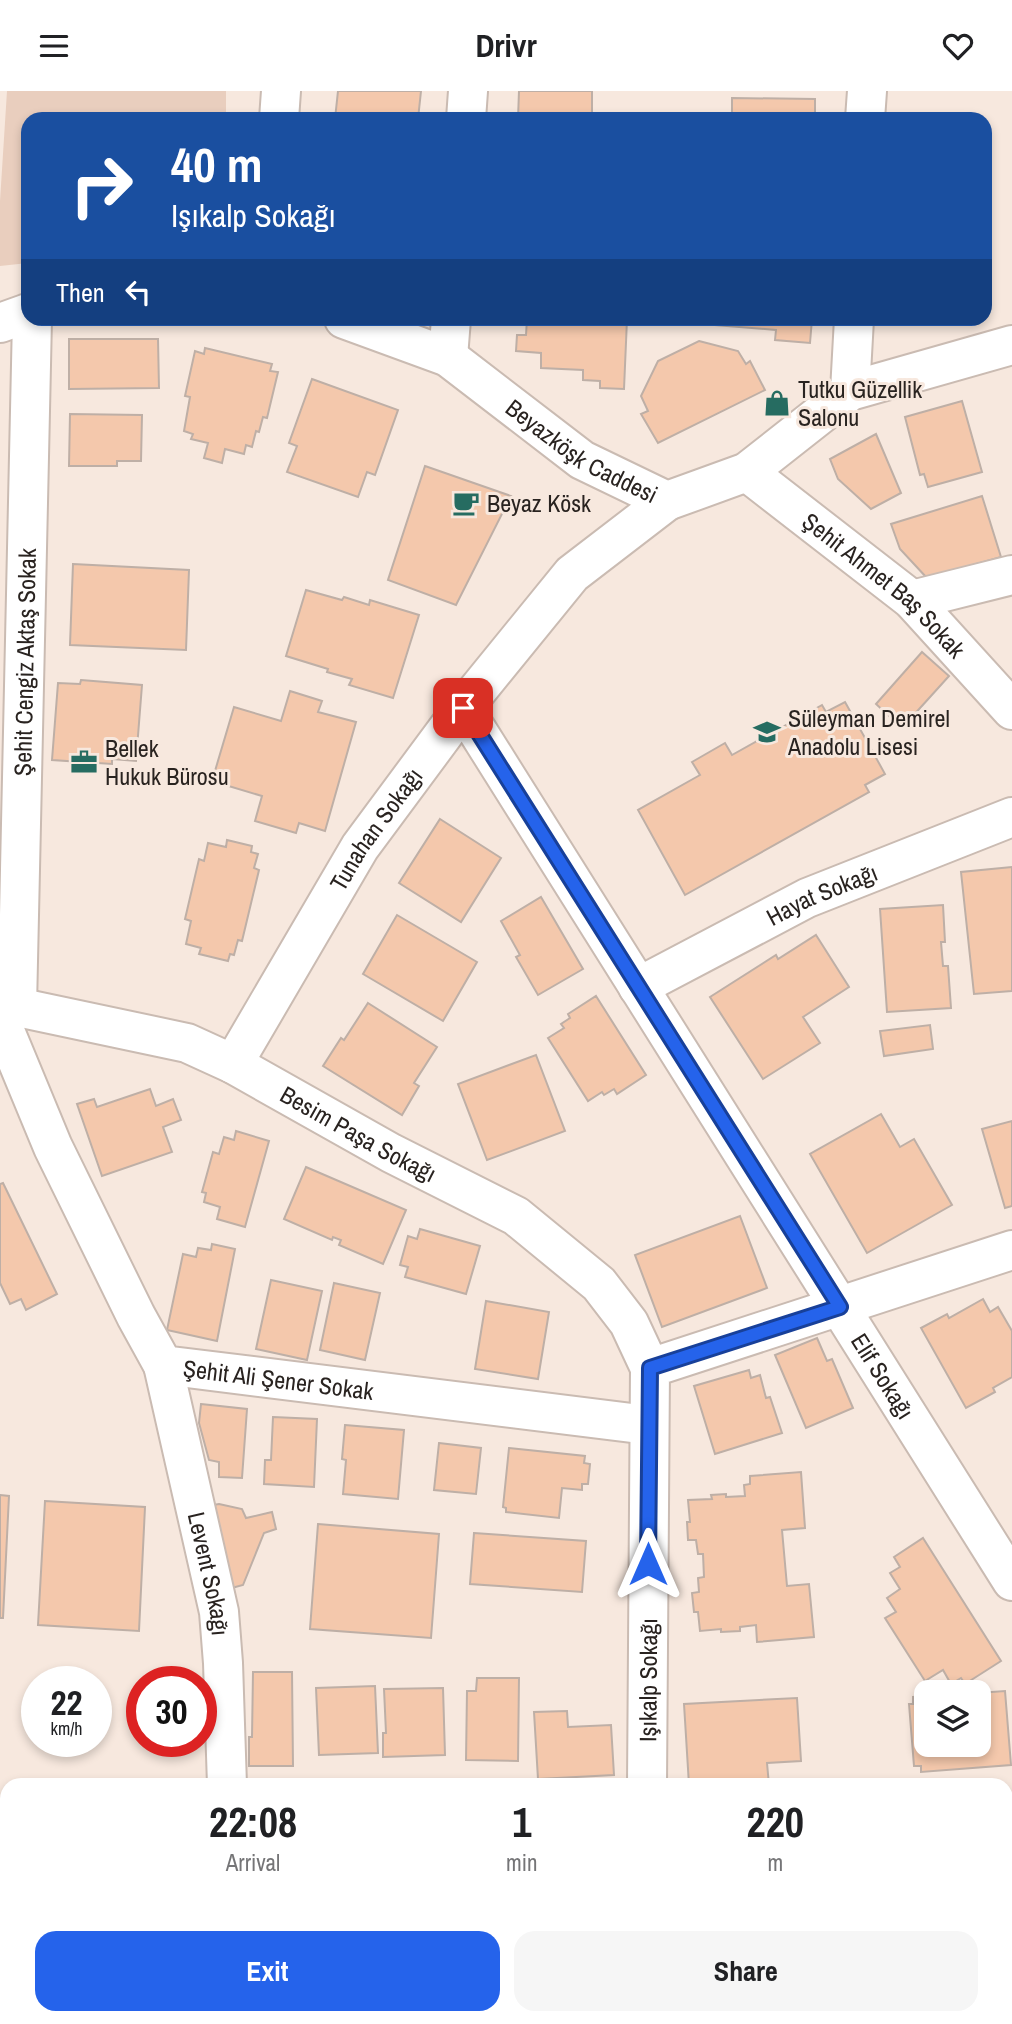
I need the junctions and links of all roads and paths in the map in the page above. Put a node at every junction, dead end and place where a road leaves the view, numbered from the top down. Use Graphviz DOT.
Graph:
graph roads {
  1 [pos="281,91"];
  2 [pos="468,91"];
  3 [pos="867,91"];
  4 [pos="280,112"];
  5 [pos="466,112"];
  6 [pos="866,112"];
  7 [pos="21,316"];
  8 [pos="0,323"];
  9 [pos="32,326"];
  10 [pos="363,326"];
  11 [pos="450,326"];
  12 [pos="854,326"];
  13 [pos="1012,345"];
  14 [pos="448,357"];
  15 [pos="850,391"];
  16 [pos="747,472"];
  17 [pos="667,501"];
  18 [pos="1012,575"];
  19 [pos="912,600"];
  20 [pos="463,708"];
  21 [pos="1012,710"];
  22 [pos="1012,817"];
  23 [pos="638,987"];
  24 [pos="6,1011"];
  25 [pos="233,1064"];
  26 [pos="1012,1250"];
  27 [pos="840,1307"];
  28 [pos="163,1365"];
  29 [pos="650,1368"];
  30 [pos="648,1426"];
  31 [pos="1012,1581"];
  32 [pos="227,1778"];
  33 [pos="647,1778"];
  1 -- 4 [label="street"];
  2 -- 5 [label="street"];
  3 -- 6 [label="street"];
  7 -- 8 [label="street"];
  9 -- 24 [label="street, Şehit Cengiz Aktaş Sokak"];
  10 -- 14 [label="street, Beyazköşk Caddesi"];
  11 -- 14 [label="street"];
  12 -- 15 [label="street"];
  13 -- 15 [label="street, Beyazköşk Caddesi"];
  14 -- 17 [label="street, Beyazköşk Caddesi"];
  15 -- 16 [label="street, Beyazköşk Caddesi"];
  16 -- 17 [label="street, Beyazköşk Caddesi"];
  16 -- 19 [label="street, Şehit Ahmet Baş Sokak"];
  17 -- 20 [label="street, Tunahan Sokağı"];
  18 -- 19 [label="street"];
  19 -- 21 [label="street, Şehit Ahmet Baş Sokak"];
  20 -- 23 [label="street, Elif Sokağı"];
  20 -- 25 [label="street, Tunahan Sokağı"];
  22 -- 23 [label="street, Hayat Sokağı"];
  23 -- 27 [label="street, Elif Sokağı"];
  24 -- 25 [label="street, Besim Paşa Sokağı"];
  24 -- 28 [label="street, Şehit Ali Şener Sokak"];
  25 -- 29 [label="street, Besim Paşa Sokağı"];
  26 -- 27 [label="street"];
  27 -- 29 [label="street"];
  27 -- 31 [label="street, Elif Sokağı"];
  28 -- 30 [label="street, Şehit Ali Şener Sokak"];
  28 -- 32 [label="street, Levent Sokağı"];
  29 -- 30 [label="street, Işıkalp Sokağı"];
  30 -- 33 [label="street, Işıkalp Sokağı"];
}
